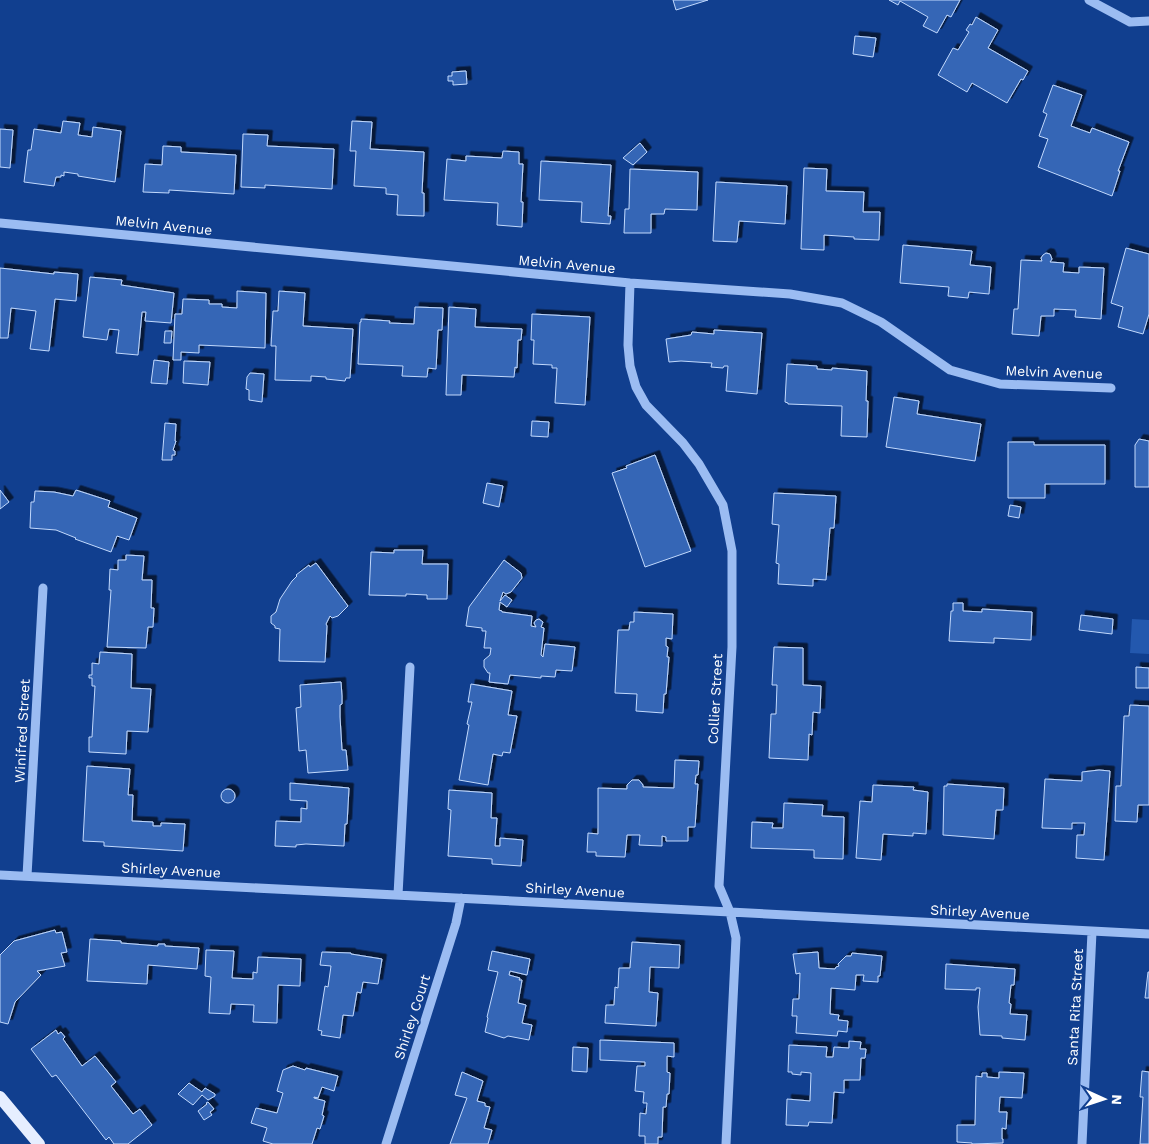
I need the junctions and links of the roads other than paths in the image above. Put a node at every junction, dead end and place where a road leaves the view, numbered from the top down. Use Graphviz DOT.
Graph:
graph roads {
  1 [pos="1089,0"];
  2 [pos="1149,21"];
  3 [pos="0,223"];
  4 [pos="630,283"];
  5 [pos="1111,388"];
  6 [pos="43,588"];
  7 [pos="410,667"];
  8 [pos="0,876"];
  9 [pos="28,876"];
  10 [pos="398,895"];
  11 [pos="461,898"];
  12 [pos="730,912"];
  13 [pos="1092,932"];
  14 [pos="1149,934"];
  15 [pos="0,1097"];
  16 [pos="39,1144"];
  17 [pos="386,1144"];
  18 [pos="726,1144"];
  19 [pos="1082,1144"];
  1 -- 2 [label="street"];
  3 -- 4 [label="street, Melvin Avenue"];
  4 -- 5 [label="street, Melvin Avenue"];
  4 -- 12 [label="street, Collier Street"];
  6 -- 9 [label="street, Winifred Street"];
  7 -- 10 [label="street"];
  8 -- 9 [label="street, Shirley Avenue"];
  9 -- 10 [label="street, Shirley Avenue"];
  10 -- 11 [label="street, Shirley Avenue"];
  11 -- 12 [label="street, Shirley Avenue"];
  11 -- 17 [label="street, Shirley Court"];
  12 -- 13 [label="street, Shirley Avenue"];
  12 -- 18 [label="street, Collier Street"];
  13 -- 14 [label="street, Shirley Avenue"];
  13 -- 19 [label="street, Santa Rita Street"];
  15 -- 16 [label="main road"];
}
